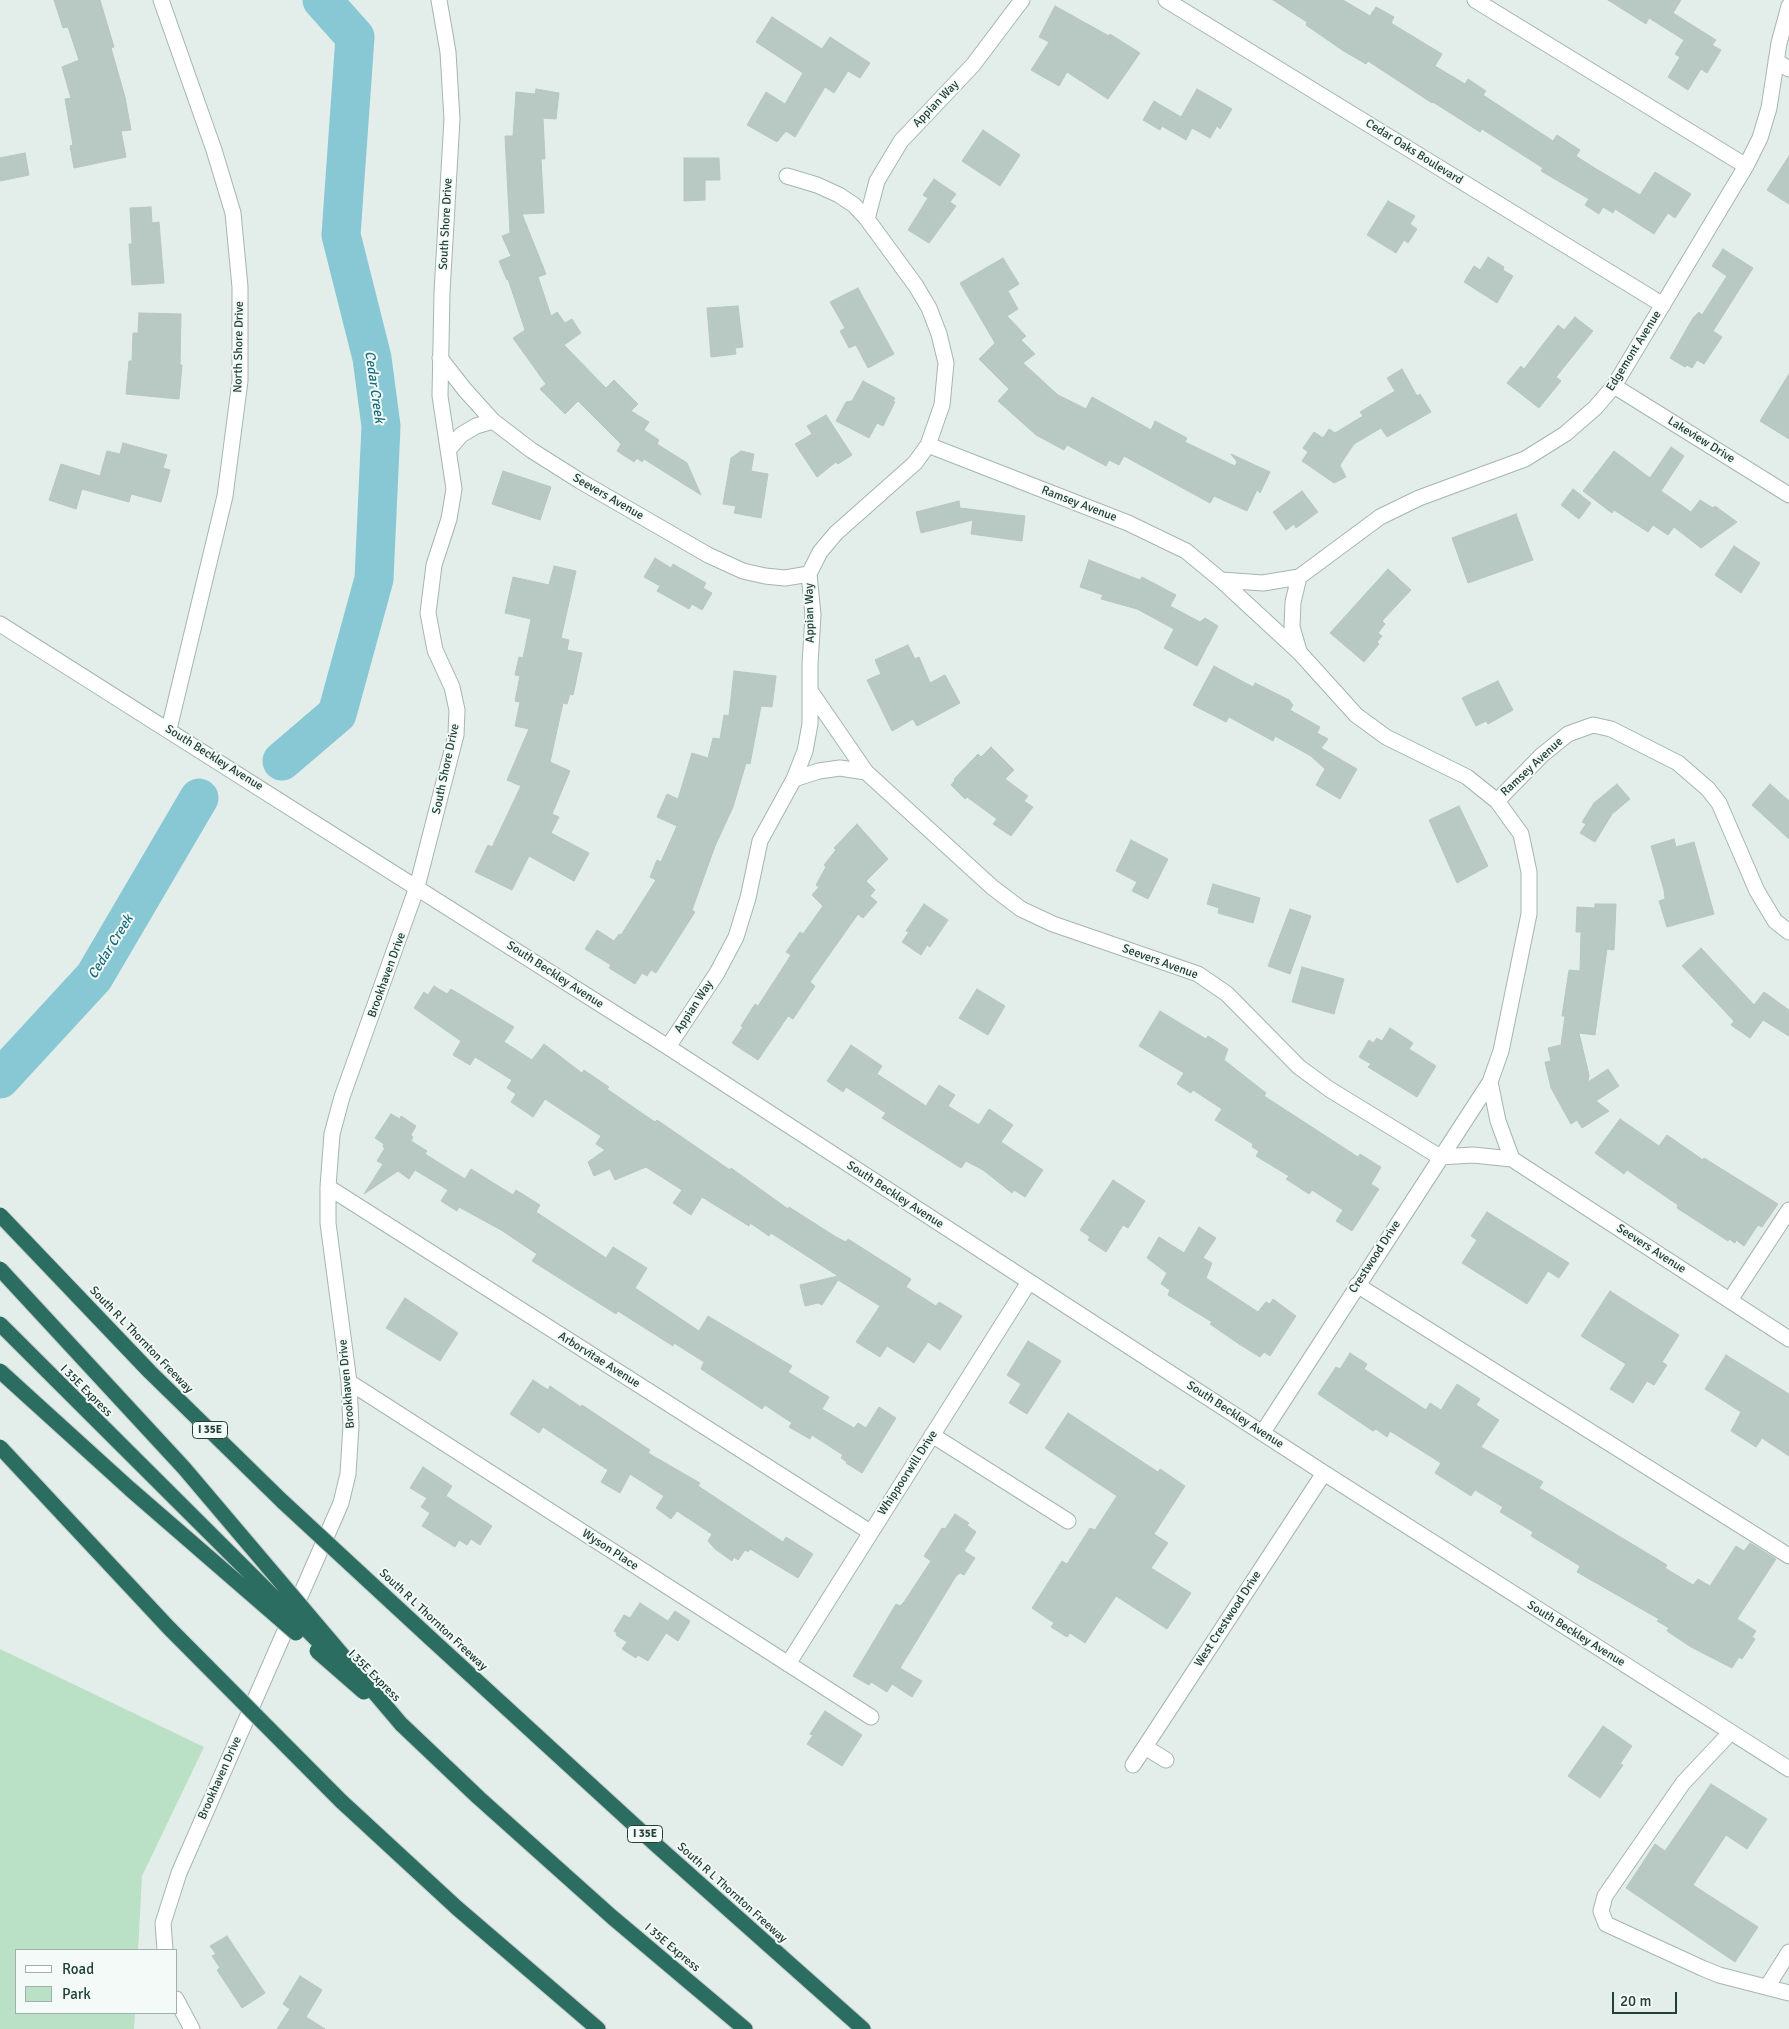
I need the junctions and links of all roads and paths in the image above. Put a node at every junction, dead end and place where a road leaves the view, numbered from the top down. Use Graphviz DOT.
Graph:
graph roads {
  1 [pos="161,0"];
  2 [pos="439,0"];
  3 [pos="1022,0"];
  4 [pos="1166,0"];
  5 [pos="1475,0"];
  6 [pos="1784,4"];
  7 [pos="1776,61"];
  8 [pos="1789,69"];
  9 [pos="1746,166"];
  10 [pos="787,176"];
  11 [pos="867,218"];
  12 [pos="1663,305"];
  13 [pos="440,358"];
  14 [pos="1614,386"];
  15 [pos="493,422"];
  16 [pos="928,445"];
  17 [pos="448,449"];
  18 [pos="1789,495"];
  19 [pos="810,574"];
  20 [pos="1299,577"];
  21 [pos="1221,580"];
  22 [pos="0,624"];
  23 [pos="1300,653"];
  24 [pos="811,692"];
  25 [pos="169,729"];
  26 [pos="866,772"];
  27 [pos="794,779"];
  28 [pos="1497,801"];
  29 [pos="417,886"];
  30 [pos="1789,932"];
  31 [pos="668,1047"];
  32 [pos="1490,1082"];
  33 [pos="1440,1156"];
  34 [pos="1512,1159"];
  35 [pos="328,1187"];
  36 [pos="1789,1210"];
  37 [pos="0,1215"];
  38 [pos="0,1269"];
  39 [pos="1029,1282"];
  40 [pos="1356,1285"];
  41 [pos="1730,1300"];
  42 [pos="0,1324"];
  43 [pos="1789,1339"];
  44 [pos="0,1371"];
  45 [pos="349,1382"];
  46 [pos="1263,1432"];
  47 [pos="932,1435"];
  48 [pos="0,1447"];
  49 [pos="1324,1473"];
  50 [pos="1068,1521"];
  51 [pos="870,1532"];
  52 [pos="1789,1556"];
  53 [pos="788,1664"];
  54 [pos="871,1718"];
  55 [pos="401,1724"];
  56 [pos="1731,1732"];
  57 [pos="1145,1747"];
  58 [pos="1166,1760"];
  59 [pos="1133,1765"];
  60 [pos="1789,1769"];
  61 [pos="165,1949"];
  62 [pos="1789,1952"];
  63 [pos="1767,1987"];
  64 [pos="1789,1993"];
  65 [pos="178,2004"];
  66 [pos="192,2029"];
  67 [pos="598,2029"];
  68 [pos="745,2029"];
  69 [pos="864,2029"];
  1 -- 25 [label="street, North Shore Drive"];
  2 -- 13 [label="street, South Shore Drive"];
  3 -- 11 [label="street, Appian Way"];
  4 -- 12 [label="street, Cedar Oaks Boulevard"];
  5 -- 9 [label="street"];
  6 -- 7 [label="street, Edgemont Avenue"];
  7 -- 8 [label="street"];
  7 -- 9 [label="street, Edgemont Avenue"];
  9 -- 12 [label="street, Edgemont Avenue"];
  10 -- 11 [label="street, Appian Way"];
  11 -- 16 [label="street, Appian Way"];
  12 -- 14 [label="street, Edgemont Avenue"];
  13 -- 15 [label="street, Seevers Avenue"];
  13 -- 17 [label="street, South Shore Drive"];
  14 -- 18 [label="street, Lakeview Drive"];
  14 -- 20 [label="street, Edgemont Avenue"];
  15 -- 17 [label="street"];
  15 -- 19 [label="street, Seevers Avenue"];
  16 -- 19 [label="street, Appian Way"];
  16 -- 21 [label="street, Ramsey Avenue"];
  17 -- 29 [label="street, South Shore Drive"];
  19 -- 24 [label="street, Appian Way"];
  20 -- 21 [label="street, Edgemont Avenue"];
  20 -- 23 [label="street"];
  21 -- 23 [label="street, Ramsey Avenue"];
  22 -- 25 [label="street, South Beckley Avenue"];
  23 -- 28 [label="street, Ramsey Avenue"];
  24 -- 26 [label="street, Seevers Avenue"];
  24 -- 27 [label="street, Appian Way"];
  25 -- 29 [label="street, South Beckley Avenue"];
  26 -- 27 [label="street"];
  26 -- 33 [label="street, Seevers Avenue"];
  27 -- 31 [label="street, Appian Way"];
  28 -- 30 [label="street, Ramsey Avenue"];
  28 -- 32 [label="street, Crestwood Drive"];
  29 -- 31 [label="street, South Beckley Avenue"];
  29 -- 35 [label="street, Brookhaven Drive"];
  31 -- 39 [label="street, South Beckley Avenue"];
  32 -- 33 [label="street, Crestwood Drive"];
  32 -- 34 [label="street"];
  33 -- 34 [label="street, Seevers Avenue"];
  33 -- 40 [label="street, Crestwood Drive"];
  34 -- 41 [label="street, Seevers Avenue"];
  35 -- 45 [label="street, Brookhaven Drive"];
  35 -- 51 [label="street, Arborvitae Avenue"];
  36 -- 41 [label="street"];
  37 -- 69 [label="highway, South R L Thornton Freeway / I 35E, bridge"];
  38 -- 55 [label="highway, bridge"];
  39 -- 46 [label="street, South Beckley Avenue"];
  39 -- 47 [label="street, Whippoorwill Drive"];
  40 -- 46 [label="street, Crestwood Drive"];
  40 -- 52 [label="street"];
  41 -- 43 [label="street, Seevers Avenue"];
  42 -- 55 [label="highway, I 35E Express, bridge"];
  44 -- 55 [label="highway, bridge"];
  45 -- 53 [label="street, Wyson Place"];
  45 -- 61 [label="street, Brookhaven Drive"];
  46 -- 49 [label="street, South Beckley Avenue"];
  47 -- 50 [label="street"];
  47 -- 51 [label="street, Whippoorwill Drive"];
  48 -- 67 [label="highway, bridge"];
  49 -- 56 [label="street, South Beckley Avenue"];
  49 -- 57 [label="street, West Crestwood Drive"];
  51 -- 53 [label="street, Whippoorwill Drive"];
  53 -- 54 [label="street, Wyson Place"];
  55 -- 68 [label="highway, I 35E Express"];
  56 -- 60 [label="street, South Beckley Avenue"];
  56 -- 63 [label="street"];
  57 -- 58 [label="street"];
  57 -- 59 [label="street, West Crestwood Drive"];
  62 -- 63 [label="street"];
  63 -- 64 [label="street"];
  65 -- 66 [label="street"];
}
